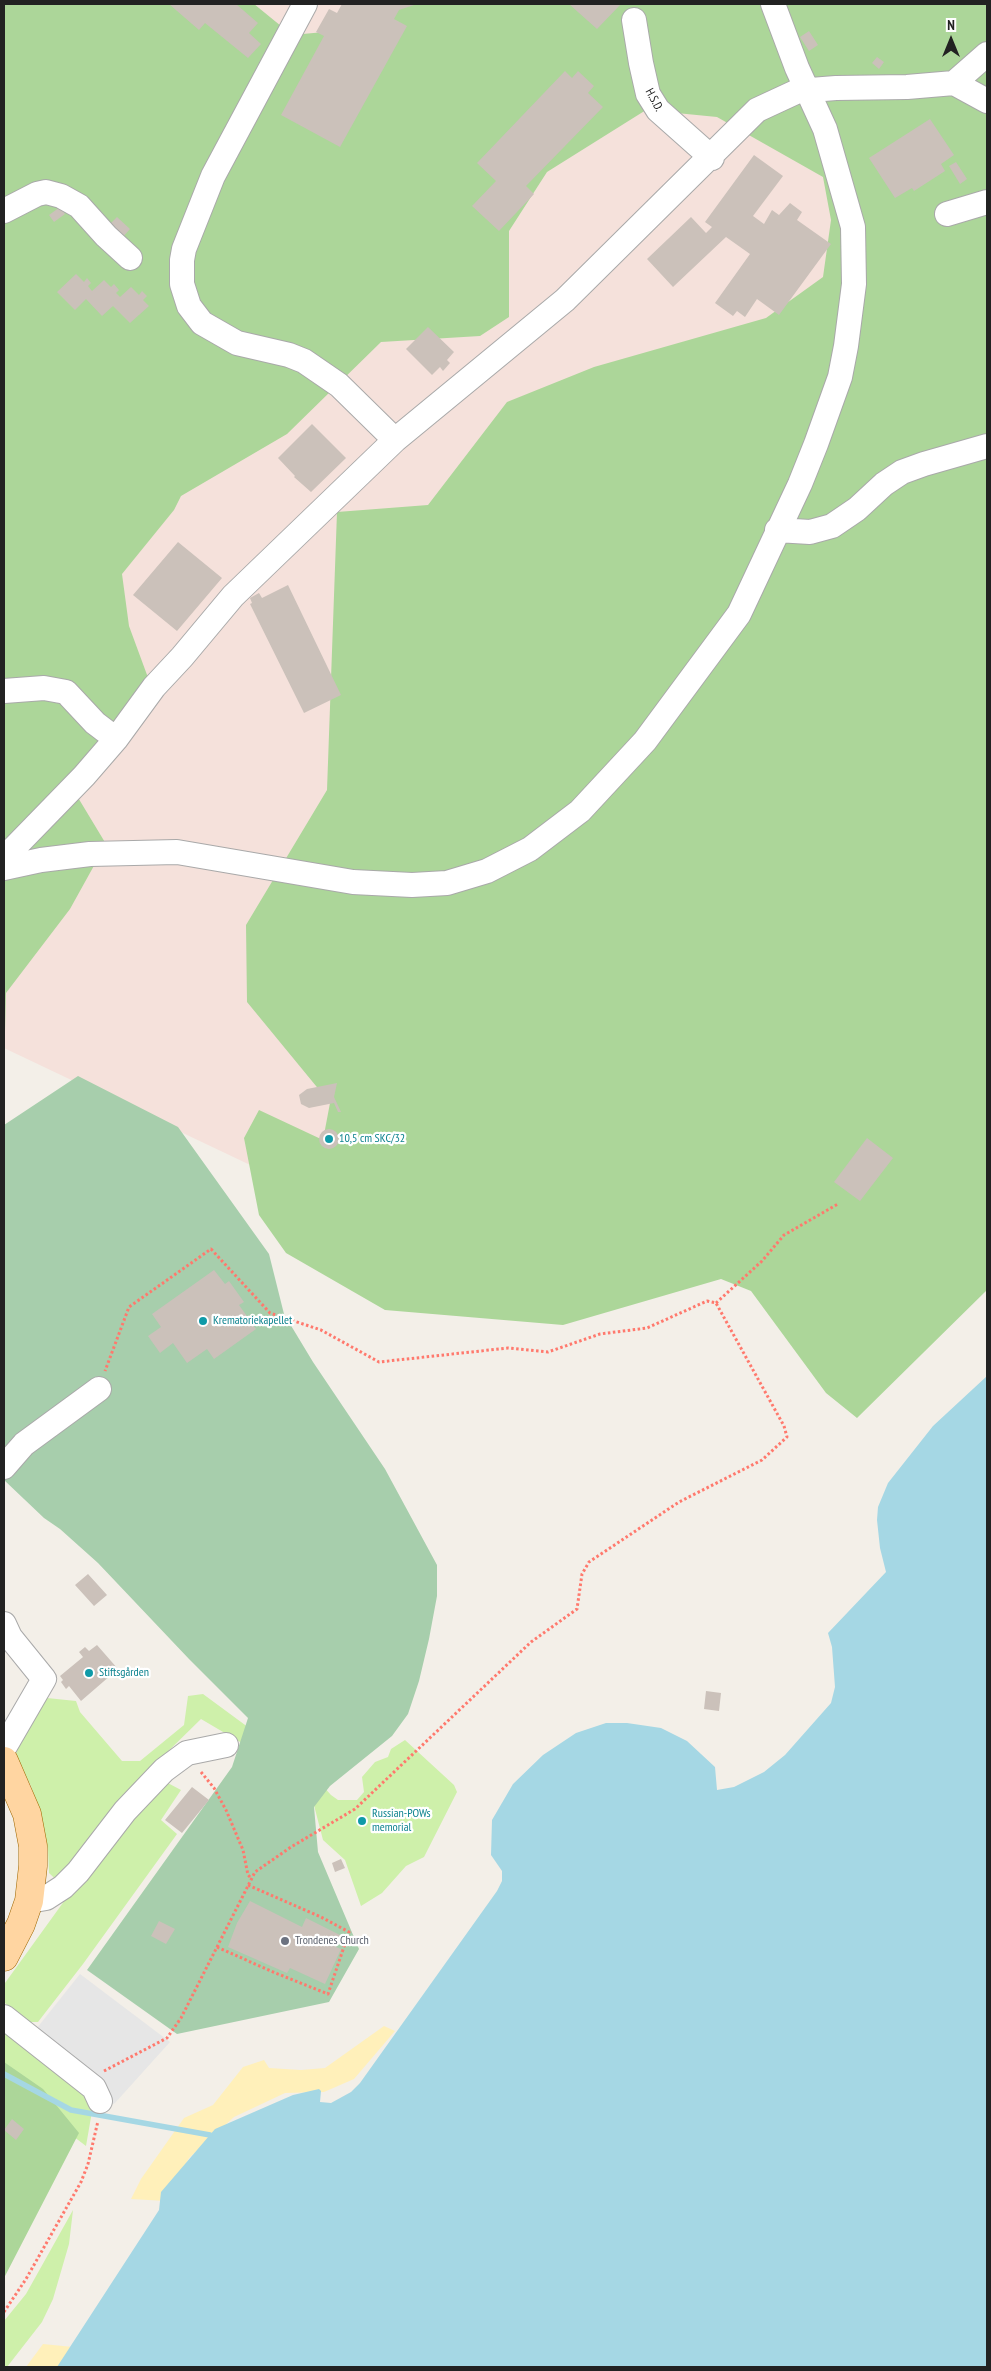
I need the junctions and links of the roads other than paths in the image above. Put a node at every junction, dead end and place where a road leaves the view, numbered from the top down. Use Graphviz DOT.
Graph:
graph roads {
  1 [pos="305,4"];
  2 [pos="773,4"];
  3 [pos="634,20"];
  4 [pos="987,54"];
  5 [pos="954,83"];
  6 [pos="808,89"];
  7 [pos="987,101"];
  8 [pos="712,158"];
  9 [pos="987,202"];
  10 [pos="4,211"];
  11 [pos="947,214"];
  12 [pos="130,258"];
  13 [pos="395,440"];
  14 [pos="987,446"];
  15 [pos="777,530"];
  16 [pos="4,691"];
  17 [pos="116,739"];
  18 [pos="5,867"];
  19 [pos="99,1389"];
  20 [pos="4,1467"];
  21 [pos="4,1624"];
  22 [pos="226,1745"];
  23 [pos="4,1748"];
  24 [pos="4,1761"];
  25 [pos="28,1901"];
  26 [pos="4,1957"];
  27 [pos="4,2018"];
  28 [pos="100,2101"];
  1 -- 13 [label="street"];
  2 -- 6 [label="street"];
  3 -- 8 [label="street, H.S.D."];
  4 -- 5 [label="street"];
  5 -- 6 [label="street"];
  5 -- 7 [label="street"];
  6 -- 8 [label="street"];
  6 -- 15 [label="street"];
  8 -- 13 [label="street"];
  9 -- 11 [label="street"];
  10 -- 12 [label="street"];
  13 -- 17 [label="street"];
  14 -- 15 [label="street"];
  15 -- 18 [label="street"];
  16 -- 17 [label="street"];
  17 -- 18 [label="street"];
  19 -- 20 [label="street"];
  21 -- 23 [label="street"];
  22 -- 25 [label="street"];
  24 -- 25 [label="main road"];
  25 -- 26 [label="main road"];
  27 -- 28 [label="street"];
}
